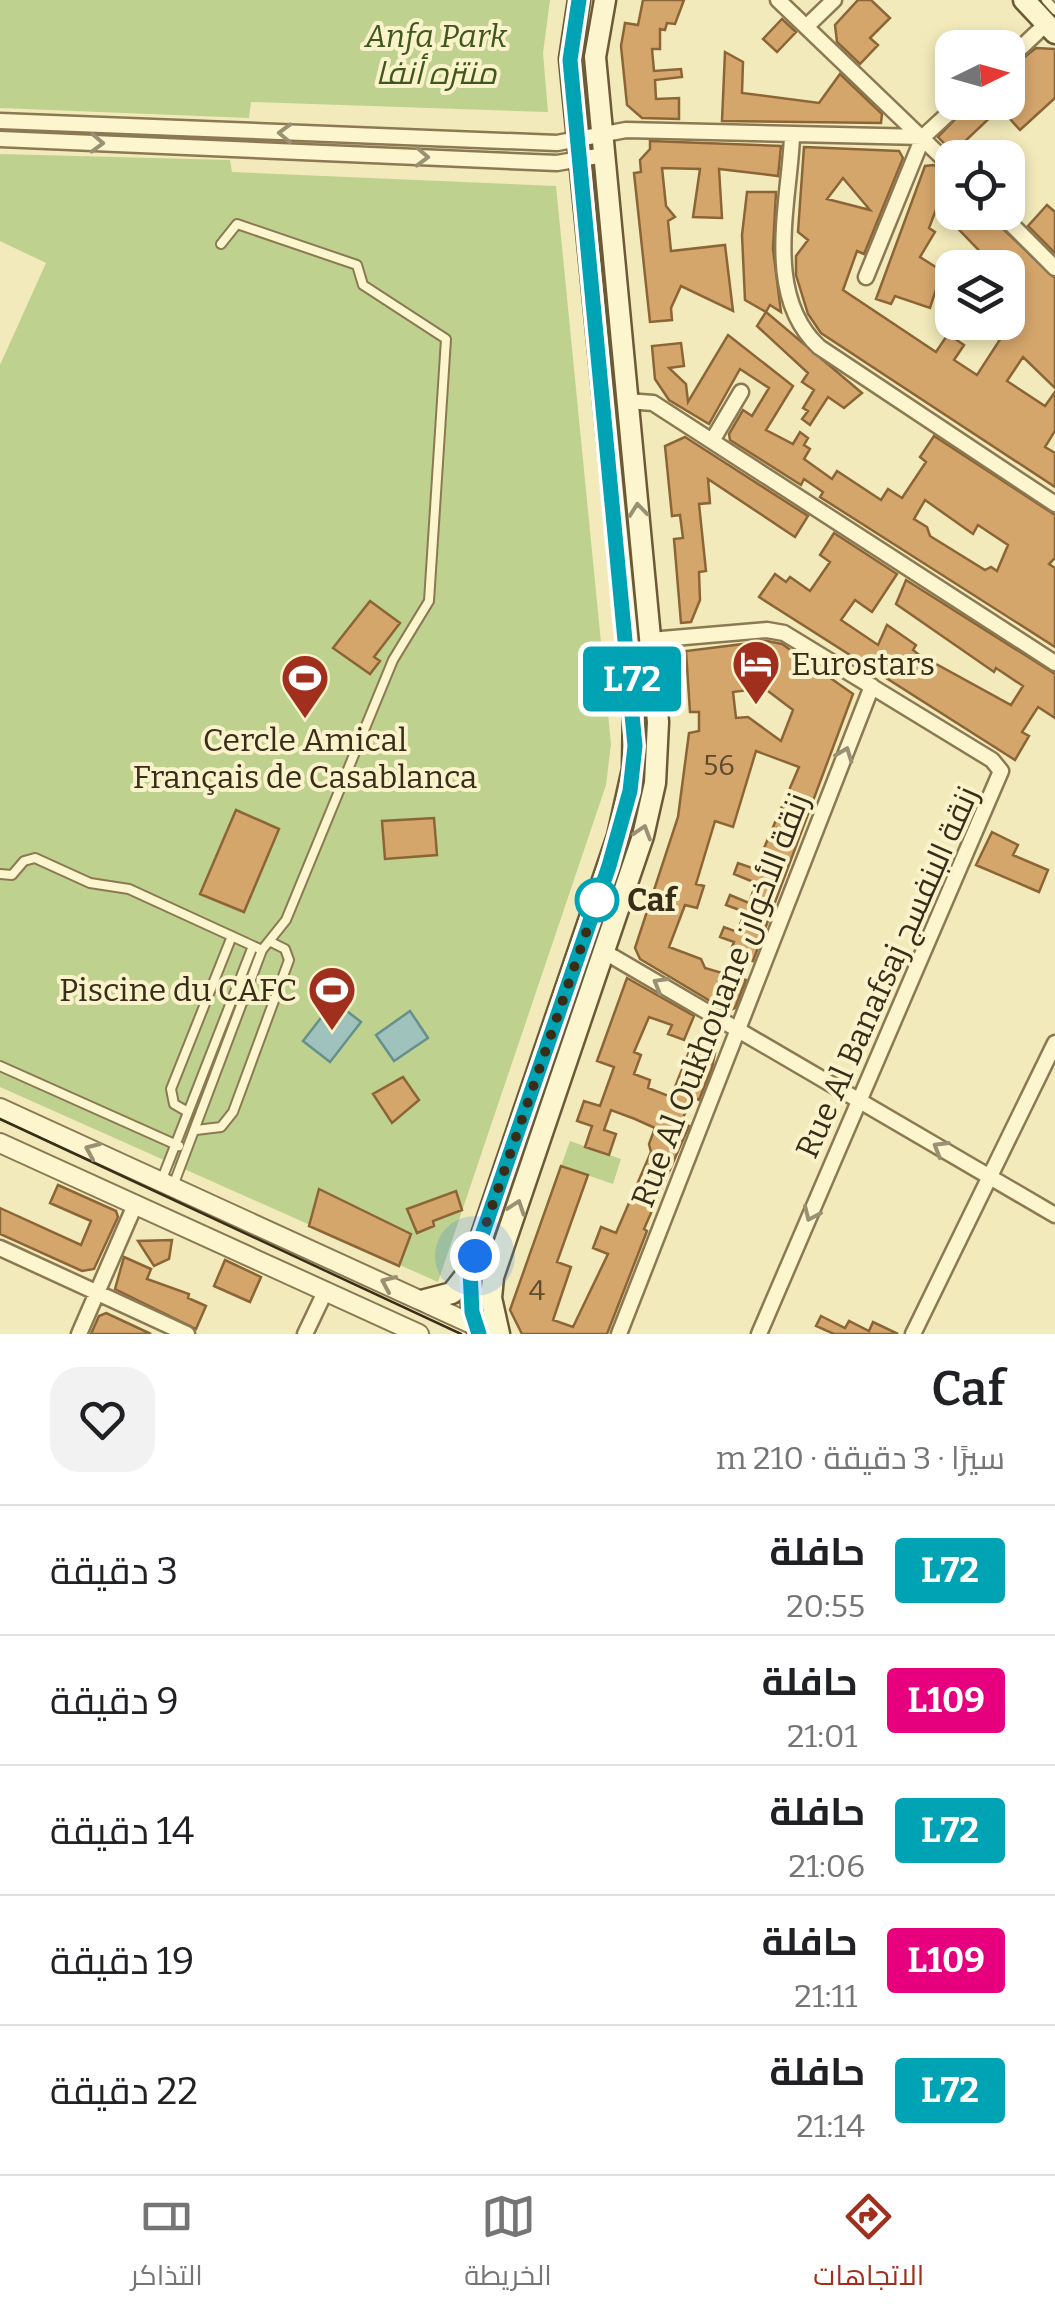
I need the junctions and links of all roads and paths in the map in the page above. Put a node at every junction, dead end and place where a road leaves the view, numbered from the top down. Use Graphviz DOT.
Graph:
graph roads {
  1 [pos="579,0"];
  2 [pos="605,0"];
  3 [pos="778,0"];
  4 [pos="834,0"];
  5 [pos="1024,0"];
  6 [pos="1046,0"];
  7 [pos="1052,22"];
  8 [pos="806,27"];
  9 [pos="1025,45"];
  10 [pos="942,120"];
  11 [pos="0,121"];
  12 [pos="792,137"];
  13 [pos="923,138"];
  14 [pos="0,139"];
  15 [pos="603,146"];
  16 [pos="579,150"];
  17 [pos="935,150"];
  18 [pos="1017,230"];
  19 [pos="221,244"];
  20 [pos="1055,268"];
  21 [pos="866,277"];
  22 [pos="741,392"];
  23 [pos="627,401"];
  24 [pos="712,441"];
  25 [pos="1055,504"];
  26 [pos="650,640"];
  27 [pos="1055,663"];
  28 [pos="872,686"];
  29 [pos="0,874"];
  30 [pos="232,936"];
  31 [pos="271,942"];
  32 [pos="258,948"];
  33 [pos="603,952"];
  34 [pos="241,976"];
  35 [pos="254,981"];
  36 [pos="738,1028"];
  37 [pos="1055,1043"];
  38 [pos="211,1053"];
  39 [pos="224,1058"];
  40 [pos="1051,1060"];
  41 [pos="0,1066"];
  42 [pos="860,1101"];
  43 [pos="0,1108"];
  44 [pos="188,1112"];
  45 [pos="196,1130"];
  46 [pos="0,1143"];
  47 [pos="176,1144"];
  48 [pos="188,1149"];
  49 [pos="990,1177"];
  50 [pos="167,1184"];
  51 [pos="135,1205"];
  52 [pos="1055,1215"];
  53 [pos="0,1248"];
  54 [pos="470,1270"];
  55 [pos="325,1292"];
  56 [pos="97,1293"];
  57 [pos="424,1300"];
  58 [pos="482,1331"];
  59 [pos="79,1334"];
  60 [pos="187,1334"];
  61 [pos="304,1334"];
  62 [pos="419,1334"];
  63 [pos="499,1334"];
  64 [pos="619,1334"];
  65 [pos="759,1334"];
  66 [pos="913,1334"];
  1 -- 16 [label="main road"];
  2 -- 15 [label="main road"];
  3 -- 8 [label="street"];
  4 -- 8 [label="street"];
  5 -- 7 [label="main road"];
  6 -- 7 [label="lane"];
  7 -- 9 [label="street"];
  8 -- 13 [label="street"];
  10 -- 13 [label="street"];
  16 -- 11 [label="street, one-way"];
  12 -- 13 [label="street"];
  12 -- 15 [label="street"];
  12 -- 25 [label="street"];
  13 -- 17 [label="street"];
  13 -- 21 [label="street"];
  14 -- 16 [label="street, one-way"];
  15 -- 16 [label="street"];
  15 -- 23 [label="main road"];
  16 -- 54 [label="main road"];
  18 -- 20 [label="street"];
  19 -- 31 [label="lane"];
  22 -- 24 [label="street"];
  23 -- 24 [label="street"];
  26 -- 23 [label="main road, one-way"];
  24 -- 27 [label="street"];
  26 -- 28 [label="street, Rue Al Banafsaj زنقة البنفسج"];
  33 -- 26 [label="main road, one-way"];
  36 -- 28 [label="street, Rue Al Oukhouane زنقة الأخوان, one-way"];
  28 -- 42 [label="street, Rue Al Banafsaj زنقة البنفسج"];
  29 -- 30 [label="lane"];
  30 -- 32 [label="lane"];
  30 -- 44 [label="lane"];
  31 -- 32 [label="lane"];
  31 -- 45 [label="lane"];
  32 -- 34 [label="lane"];
  32 -- 35 [label="lane"];
  36 -- 33 [label="street, one-way"];
  63 -- 33 [label="main road, one-way"];
  34 -- 35 [label="lane"];
  34 -- 38 [label="lane"];
  35 -- 39 [label="lane"];
  36 -- 42 [label="street"];
  36 -- 64 [label="street, Rue Al Oukhouane زنقة الأخوان"];
  37 -- 40 [label="street"];
  38 -- 39 [label="lane"];
  38 -- 44 [label="lane"];
  39 -- 45 [label="lane"];
  40 -- 49 [label="street"];
  41 -- 47 [label="lane"];
  49 -- 42 [label="street, one-way"];
  42 -- 65 [label="street, Rue Al Banafsaj زنقة البنفسج, one-way"];
  50 -- 43 [label="street, one-way"];
  44 -- 47 [label="lane"];
  45 -- 48 [label="lane"];
  46 -- 51 [label="street"];
  47 -- 48 [label="lane"];
  47 -- 50 [label="lane"];
  48 -- 50 [label="lane"];
  49 -- 52 [label="street"];
  49 -- 66 [label="street"];
  57 -- 50 [label="street, one-way"];
  51 -- 55 [label="street"];
  51 -- 56 [label="street"];
  53 -- 56 [label="street"];
  54 -- 57 [label="main road"];
  54 -- 58 [label="main road"];
  55 -- 61 [label="street"];
  55 -- 62 [label="street"];
  56 -- 59 [label="street"];
  56 -- 60 [label="street"];
  57 -- 58 [label="street"];
}
